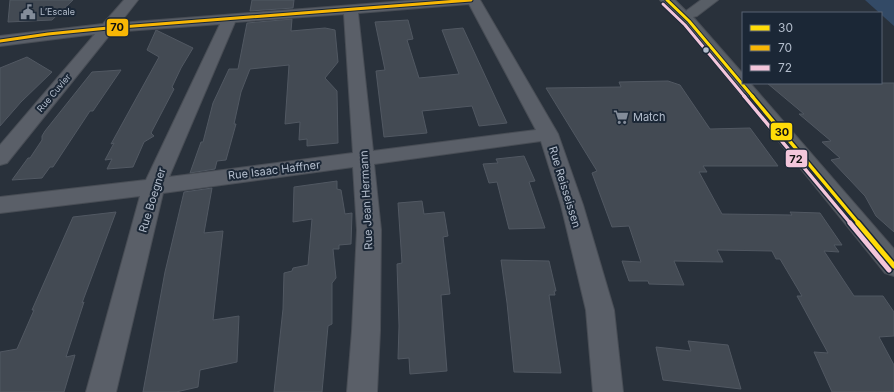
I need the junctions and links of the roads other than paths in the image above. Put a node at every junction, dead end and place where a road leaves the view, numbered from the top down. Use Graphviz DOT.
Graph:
graph roads {
  1 [pos="131,0"];
  2 [pos="472,0"];
  3 [pos="667,0"];
  4 [pos="683,0"];
  5 [pos="711,0"];
  6 [pos="351,9"];
  7 [pos="690,17"];
  8 [pos="230,18"];
  9 [pos="108,28"];
  10 [pos="0,41"];
  11 [pos="742,80"];
  12 [pos="745,84"];
  13 [pos="548,134"];
  14 [pos="0,158"];
  15 [pos="364,159"];
  16 [pos="156,186"];
  17 [pos="0,205"];
  18 [pos="894,266"];
  19 [pos="101,392"];
  20 [pos="362,392"];
  21 [pos="608,392"];
  1 -- 9 [label="street, Rue Cuvier"];
  2 -- 6 [label="street"];
  2 -- 13 [label="street, Rue Reisseissen"];
  3 -- 7 [label="main road"];
  4 -- 7 [label="main road"];
  5 -- 7 [label="main road"];
  6 -- 8 [label="street"];
  6 -- 15 [label="street, Rue Jean Hermann"];
  7 -- 11 [label="main road"];
  8 -- 9 [label="street"];
  8 -- 16 [label="street, Rue Boegner"];
  9 -- 10 [label="street"];
  9 -- 14 [label="street, Rue Cuvier"];
  12 -- 18 [label="main road"];
  13 -- 15 [label="street, Rue Isaac Haffner"];
  13 -- 21 [label="street, Rue Reisseissen"];
  15 -- 16 [label="street, Rue Isaac Haffner"];
  15 -- 20 [label="street, Rue Jean Hermann"];
  16 -- 17 [label="street, Rue Isaac Haffner"];
  16 -- 19 [label="street, Rue Boegner"];
}
